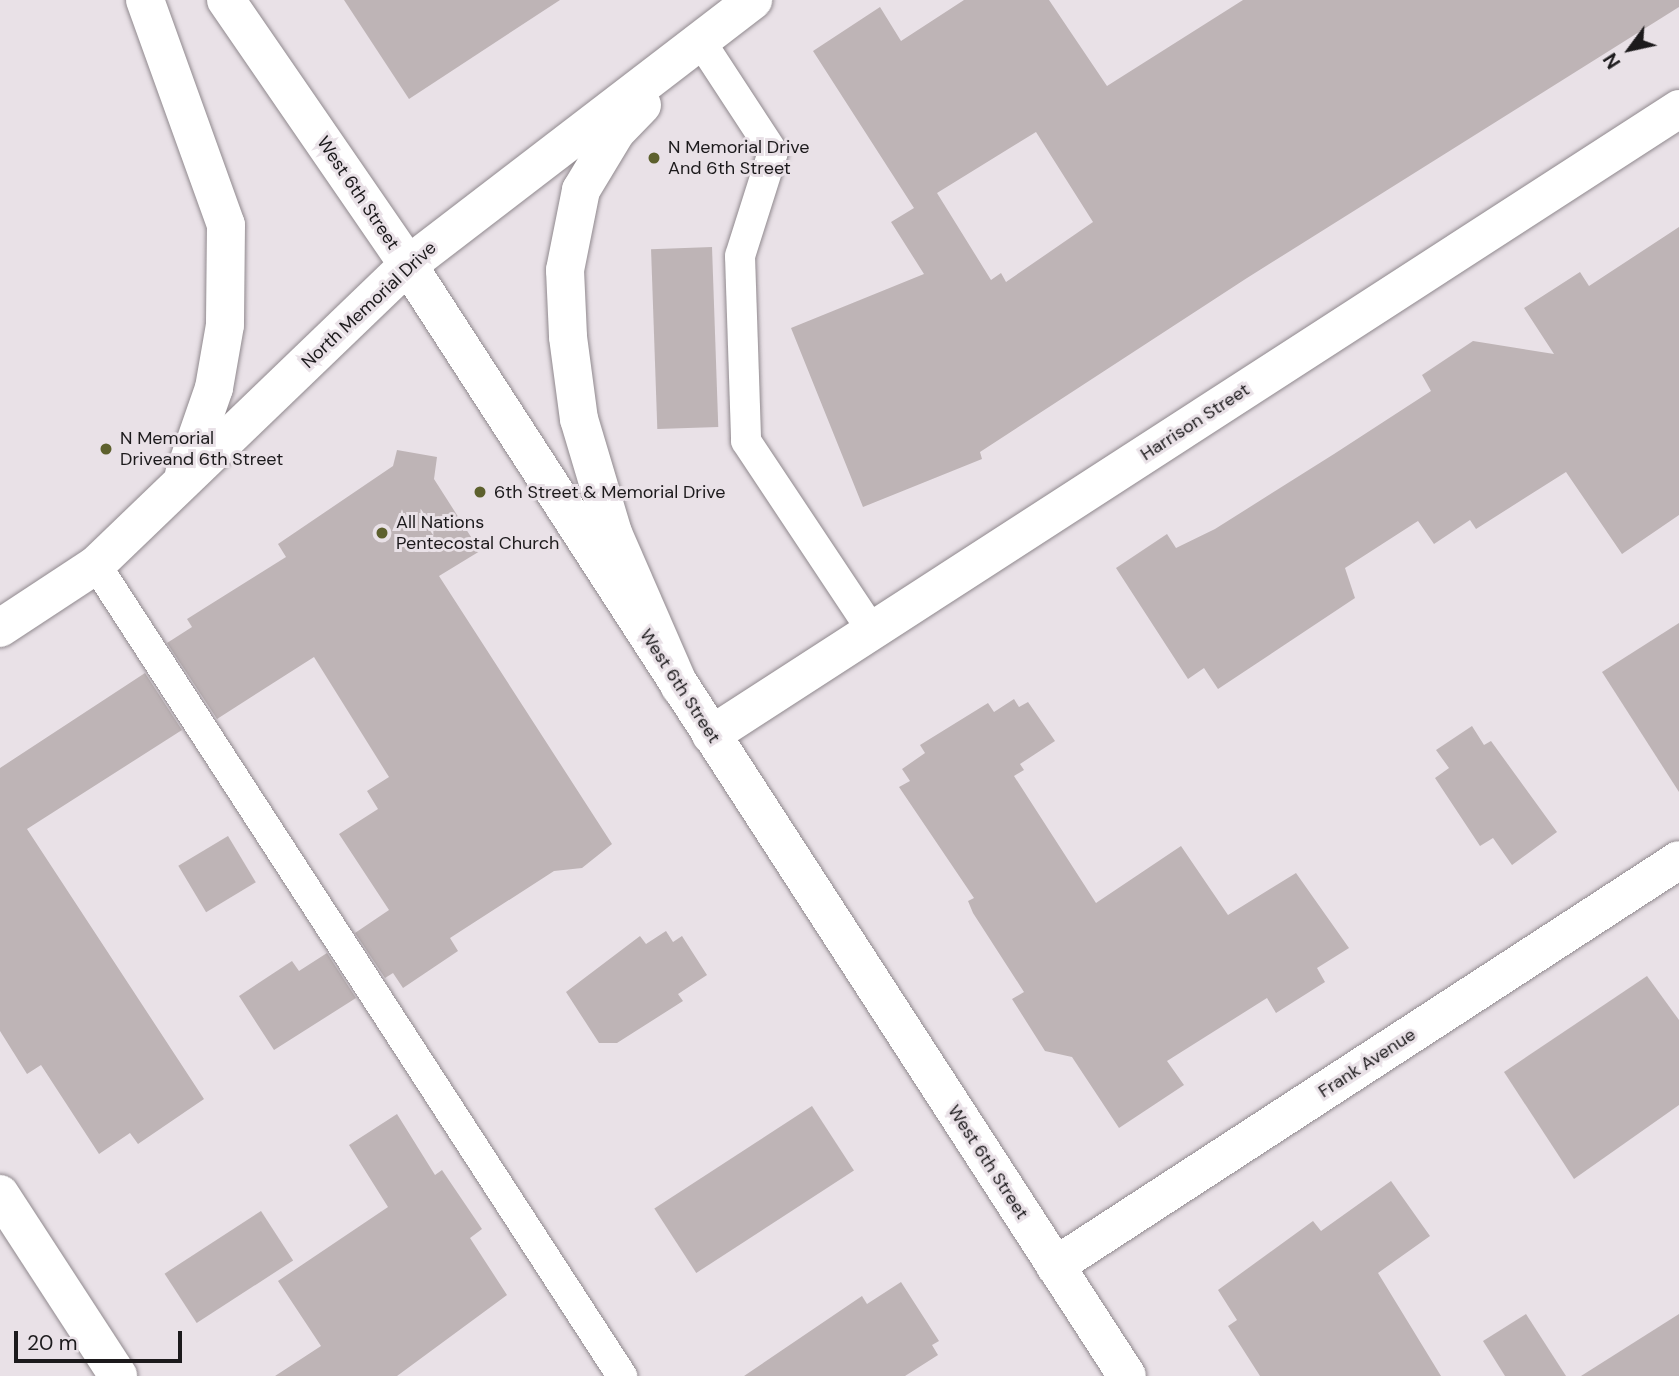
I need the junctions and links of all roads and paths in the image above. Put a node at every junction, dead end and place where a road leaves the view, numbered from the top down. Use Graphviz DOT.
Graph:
graph roads {
  1 [pos="145,0"];
  2 [pos="226,0"];
  3 [pos="753,0"];
  4 [pos="701,42"];
  5 [pos="1679,109"];
  6 [pos="408,265"];
  7 [pos="179,485"];
  8 [pos="96,565"];
  9 [pos="0,628"];
  10 [pos="872,631"];
  11 [pos="680,687"];
  12 [pos="711,734"];
  13 [pos="1679,860"];
  14 [pos="0,1194"];
  15 [pos="1055,1266"];
  16 [pos="118,1376"];
  17 [pos="622,1376"];
  18 [pos="1127,1376"];
  1 -- 7 [label="street"];
  2 -- 6 [label="street, West 6th Street"];
  3 -- 4 [label="street, North Memorial Drive"];
  4 -- 6 [label="street, North Memorial Drive"];
  4 -- 10 [label="lane"];
  4 -- 11 [label="street"];
  5 -- 10 [label="street, Harrison Street"];
  6 -- 7 [label="street, North Memorial Drive"];
  6 -- 11 [label="street, West 6th Street"];
  7 -- 8 [label="street, North Memorial Drive"];
  8 -- 9 [label="street, North Memorial Drive"];
  8 -- 17 [label="lane"];
  10 -- 12 [label="street, Harrison Street"];
  11 -- 12 [label="street, West 6th Street"];
  12 -- 15 [label="street, West 6th Street"];
  13 -- 15 [label="street, Frank Avenue"];
  14 -- 16 [label="street"];
  15 -- 18 [label="street, West 6th Street"];
}
